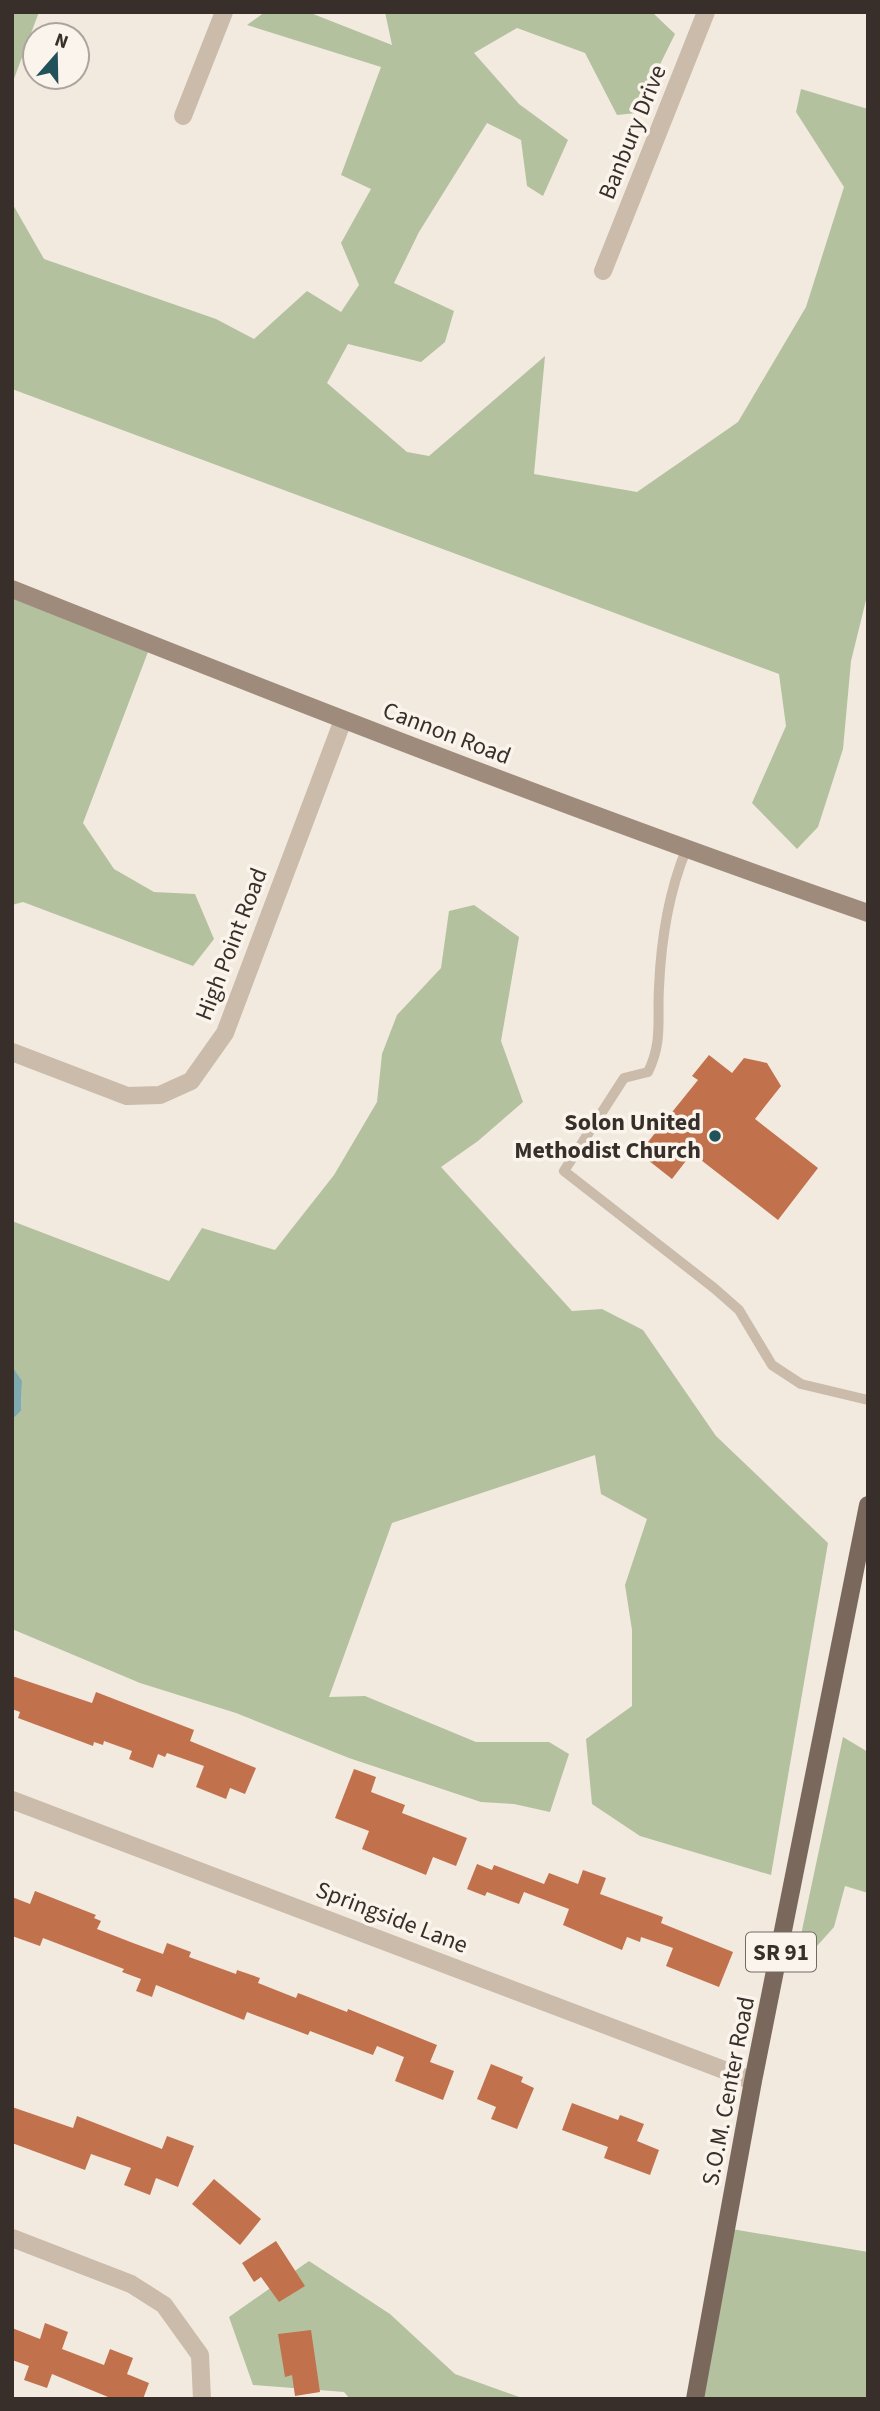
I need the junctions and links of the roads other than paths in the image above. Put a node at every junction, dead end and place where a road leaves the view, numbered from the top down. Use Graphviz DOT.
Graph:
graph roads {
  1 [pos="224,12"];
  2 [pos="706,12"];
  3 [pos="183,116"];
  4 [pos="603,271"];
  5 [pos="12,589"];
  6 [pos="343,720"];
  7 [pos="686,850"];
  8 [pos="868,913"];
  9 [pos="12,1052"];
  10 [pos="868,1400"];
  11 [pos="868,1505"];
  12 [pos="12,1800"];
  13 [pos="753,2081"];
  14 [pos="12,2238"];
  15 [pos="202,2399"];
  16 [pos="695,2399"];
  1 -- 3 [label="street"];
  2 -- 4 [label="street, Banbury Drive"];
  5 -- 6 [label="main road, Cannon Road"];
  6 -- 7 [label="main road, Cannon Road"];
  6 -- 9 [label="street, High Point Road"];
  7 -- 8 [label="main road, Cannon Road"];
  7 -- 10 [label="lane"];
  11 -- 13 [label="main road, S.O.M. Center Road / SR 91"];
  12 -- 13 [label="street, Springside Lane"];
  13 -- 16 [label="main road, S.O.M. Center Road / SR 91"];
  14 -- 15 [label="street"];
}
